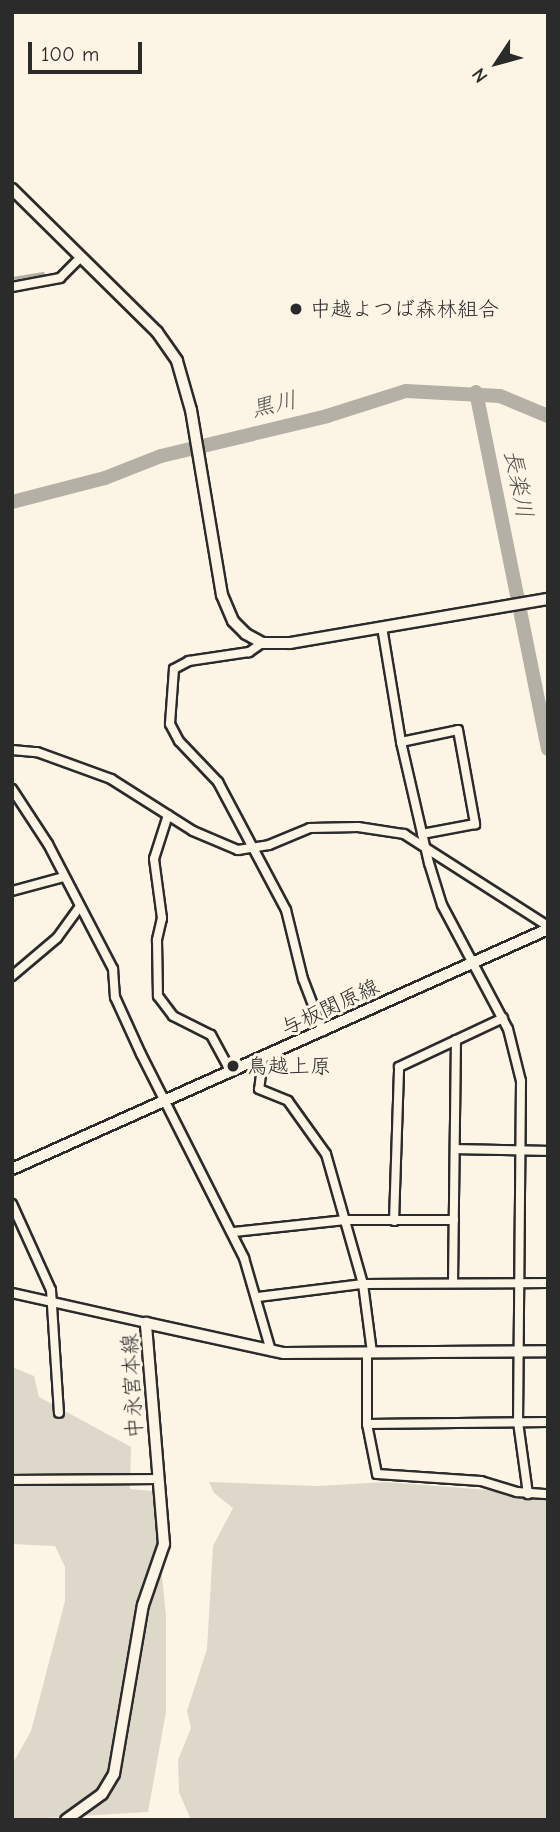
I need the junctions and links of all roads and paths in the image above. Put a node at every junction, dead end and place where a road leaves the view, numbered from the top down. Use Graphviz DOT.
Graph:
graph roads {
  1 [pos="12,190"];
  2 [pos="81,257"];
  3 [pos="12,287"];
  4 [pos="548,598"];
  5 [pos="383,627"];
  6 [pos="262,643"];
  7 [pos="401,742"];
  8 [pos="12,750"];
  9 [pos="12,789"];
  10 [pos="168,815"];
  11 [pos="423,839"];
  12 [pos="250,850"];
  13 [pos="64,877"];
  14 [pos="12,891"];
  15 [pos="80,906"];
  16 [pos="548,927"];
  17 [pos="472,962"];
  18 [pos="12,976"];
  19 [pos="503,1018"];
  20 [pos="323,1031"];
  21 [pos="456,1040"];
  22 [pos="263,1058"];
  23 [pos="231,1072"];
  24 [pos="167,1101"];
  25 [pos="456,1149"];
  26 [pos="523,1151"];
  27 [pos="548,1152"];
  28 [pos="12,1170"];
  29 [pos="12,1203"];
  30 [pos="345,1220"];
  31 [pos="394,1220"];
  32 [pos="454,1220"];
  33 [pos="234,1233"];
  34 [pos="453,1283"];
  35 [pos="519,1283"];
  36 [pos="548,1283"];
  37 [pos="363,1284"];
  38 [pos="12,1293"];
  39 [pos="258,1297"];
  40 [pos="53,1302"];
  41 [pos="146,1323"];
  42 [pos="548,1350"];
  43 [pos="271,1351"];
  44 [pos="518,1351"];
  45 [pos="369,1352"];
  46 [pos="59,1413"];
  47 [pos="518,1422"];
  48 [pos="548,1422"];
  49 [pos="367,1424"];
  50 [pos="158,1479"];
  51 [pos="12,1480"];
  52 [pos="528,1494"];
  53 [pos="548,1494"];
  54 [pos="66,1820"];
  1 -- 2 [label="street"];
  2 -- 3 [label="street"];
  2 -- 6 [label="street"];
  4 -- 5 [label="street"];
  5 -- 6 [label="street"];
  5 -- 7 [label="street"];
  6 -- 12 [label="street"];
  7 -- 11 [label="street"];
  7 -- 11 [label="street"];
  8 -- 10 [label="street"];
  9 -- 13 [label="street"];
  10 -- 12 [label="street"];
  10 -- 23 [label="street"];
  11 -- 12 [label="street"];
  11 -- 16 [label="street"];
  11 -- 17 [label="street"];
  12 -- 20 [label="street"];
  13 -- 14 [label="street"];
  13 -- 15 [label="street"];
  15 -- 18 [label="street"];
  15 -- 24 [label="street"];
  16 -- 17 [label="main road, 与板関原線"];
  17 -- 19 [label="street"];
  17 -- 20 [label="main road, 与板関原線"];
  19 -- 21 [label="street"];
  19 -- 26 [label="street"];
  20 -- 22 [label="main road, 与板関原線"];
  21 -- 25 [label="street"];
  21 -- 31 [label="street"];
  22 -- 23 [label="main road, 与板関原線"];
  22 -- 30 [label="street"];
  23 -- 24 [label="main road, 与板関原線"];
  24 -- 28 [label="main road, 与板関原線"];
  24 -- 33 [label="street"];
  25 -- 26 [label="street"];
  25 -- 32 [label="street"];
  26 -- 27 [label="street"];
  26 -- 35 [label="street"];
  29 -- 40 [label="street"];
  30 -- 31 [label="street"];
  30 -- 33 [label="street"];
  30 -- 37 [label="street"];
  31 -- 32 [label="street"];
  32 -- 34 [label="street"];
  33 -- 39 [label="street"];
  34 -- 35 [label="street"];
  34 -- 37 [label="street"];
  35 -- 36 [label="street"];
  35 -- 44 [label="street"];
  37 -- 39 [label="street"];
  37 -- 45 [label="street"];
  38 -- 40 [label="street"];
  39 -- 43 [label="street"];
  40 -- 41 [label="street"];
  40 -- 46 [label="street"];
  41 -- 43 [label="main road, 中永宮本線"];
  41 -- 50 [label="main road, 中永宮本線"];
  42 -- 44 [label="main road, 中永宮本線"];
  43 -- 45 [label="main road, 中永宮本線"];
  44 -- 45 [label="main road, 中永宮本線"];
  44 -- 47 [label="street"];
  45 -- 49 [label="street"];
  47 -- 48 [label="street"];
  47 -- 49 [label="street"];
  47 -- 52 [label="street"];
  49 -- 52 [label="street"];
  50 -- 51 [label="street"];
  50 -- 54 [label="main road, 中永宮本線"];
  52 -- 53 [label="street"];
}
